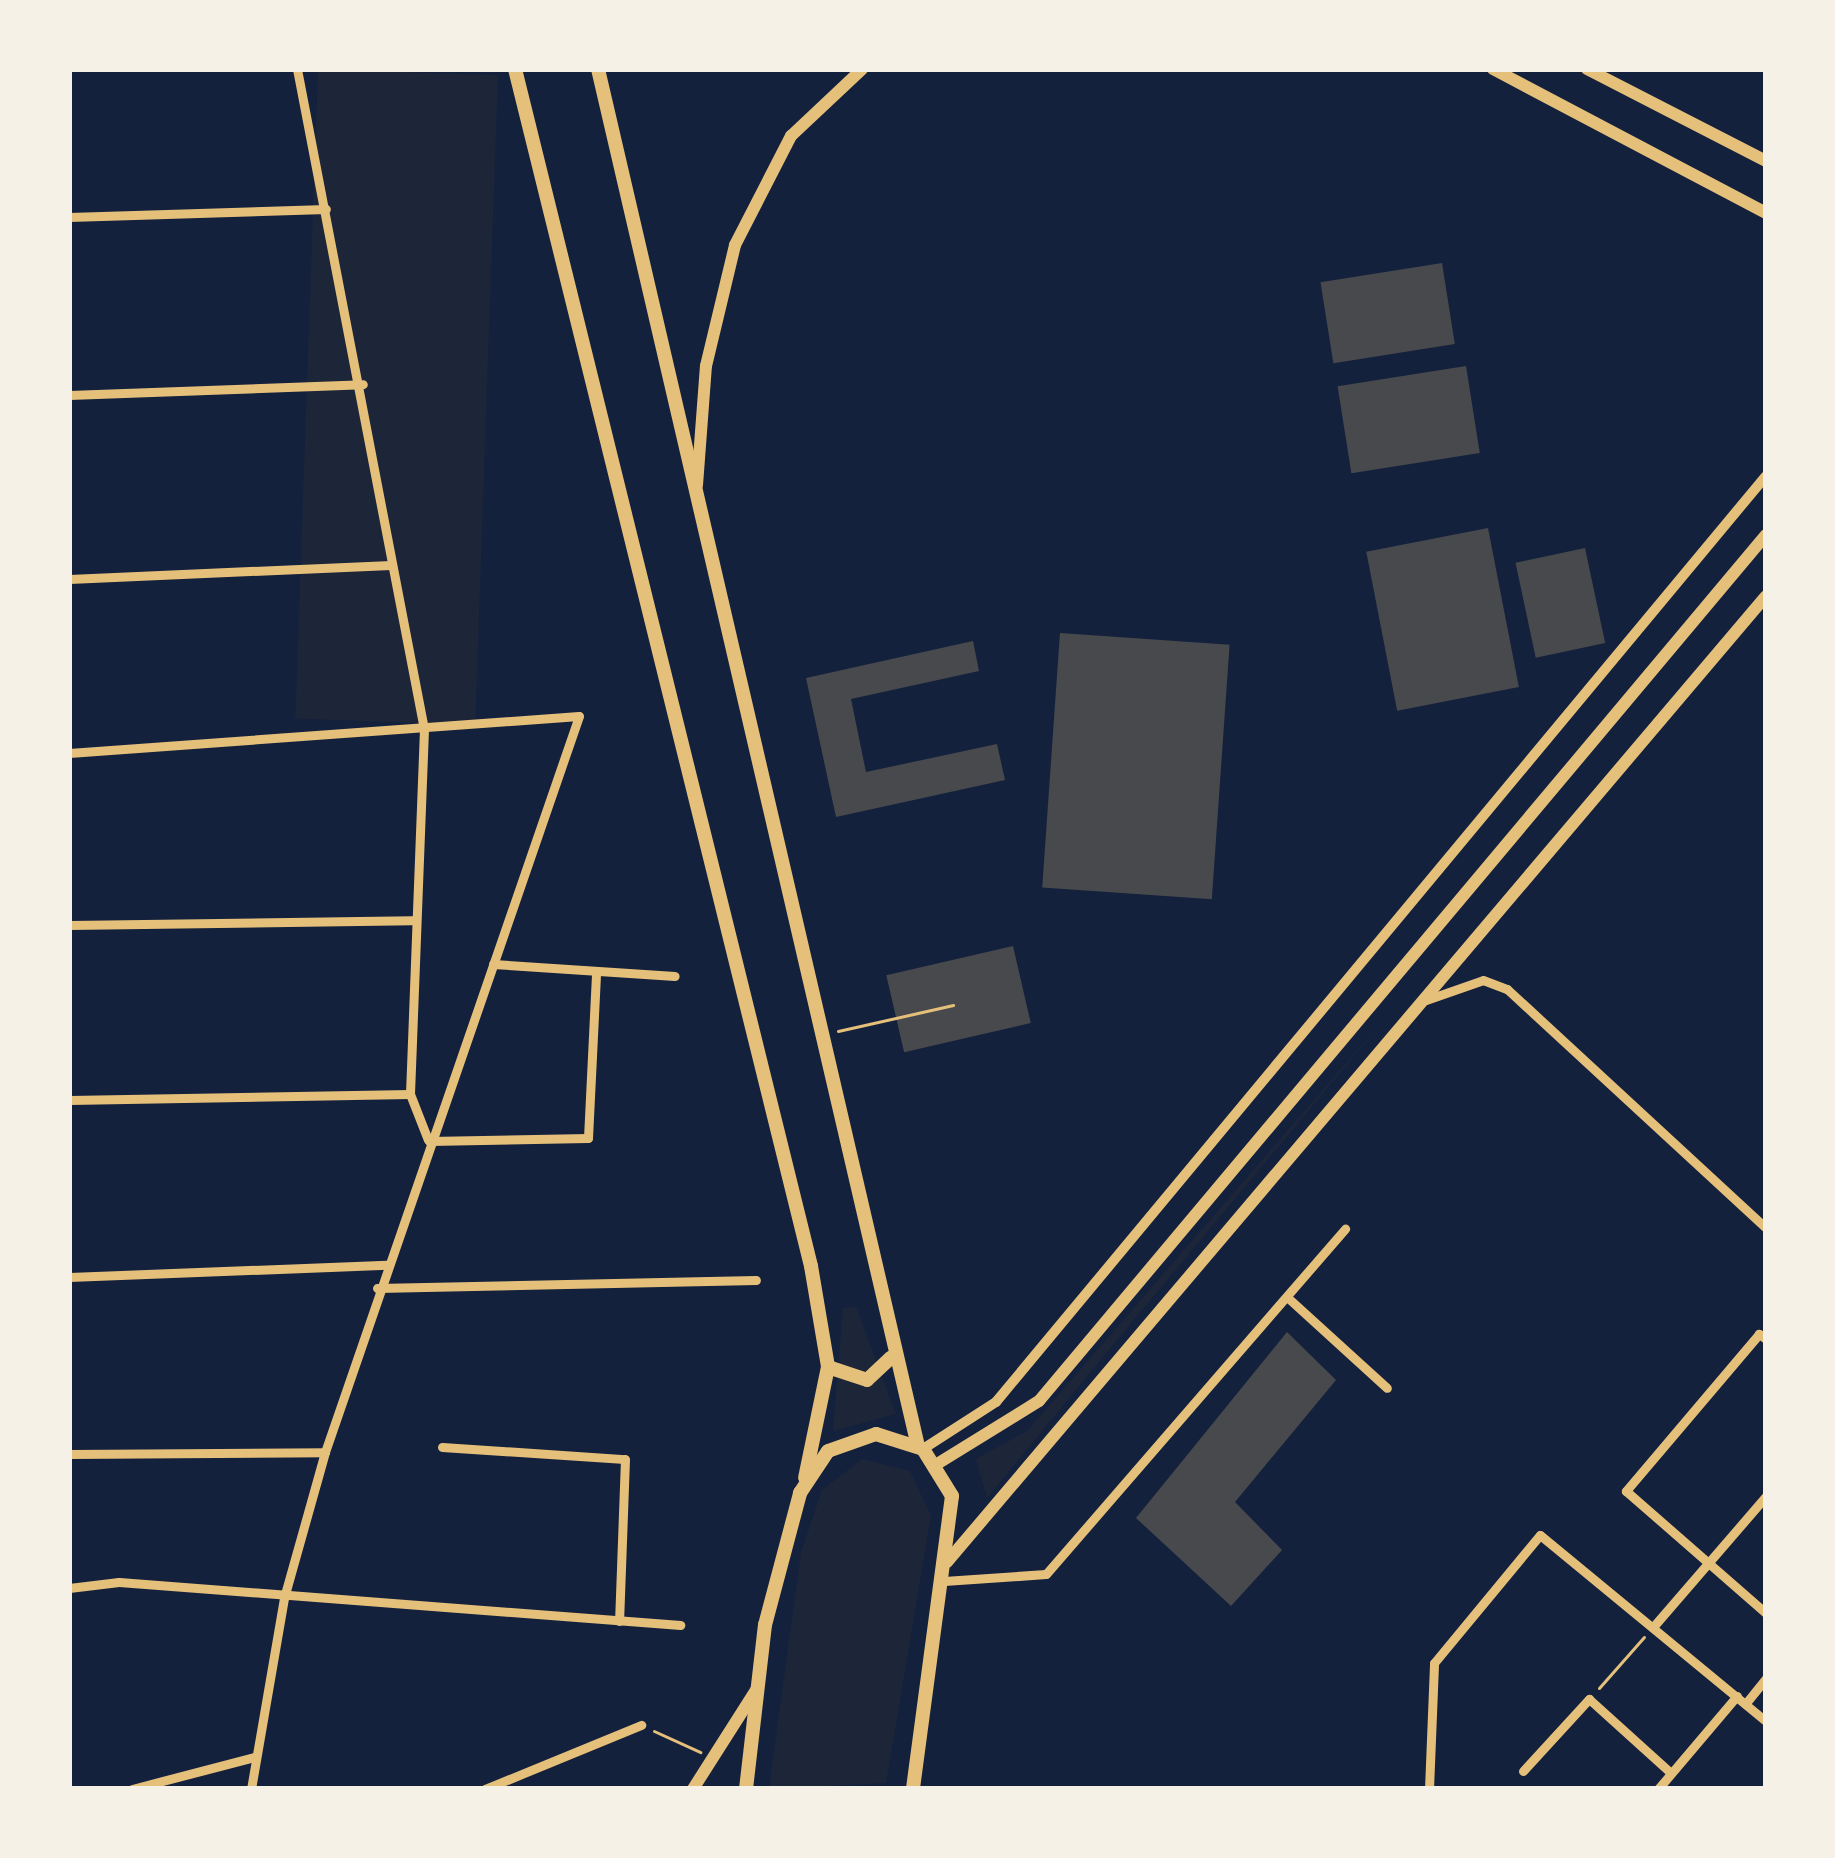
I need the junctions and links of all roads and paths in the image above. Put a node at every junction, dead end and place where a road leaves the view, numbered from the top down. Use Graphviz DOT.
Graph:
graph roads {
  1 [pos="297,69"];
  2 [pos="515,69"];
  3 [pos="598,69"];
  4 [pos="862,69"];
  5 [pos="1493,69"];
  6 [pos="1587,69"];
  7 [pos="1766,161"];
  8 [pos="326,209"];
  9 [pos="1766,212"];
  10 [pos="69,217"];
  11 [pos="363,384"];
  12 [pos="69,395"];
  13 [pos="1766,476"];
  14 [pos="696,492"];
  15 [pos="1766,535"];
  16 [pos="391,566"];
  17 [pos="69,579"];
  18 [pos="1766,596"];
  19 [pos="424,729"];
  20 [pos="69,752"];
  21 [pos="412,920"];
  22 [pos="69,925"];
  23 [pos="494,964"];
  24 [pos="596,972"];
  25 [pos="675,976"];
  26 [pos="953,1005"];
  27 [pos="1415,1005"];
  28 [pos="819,1036"];
  29 [pos="410,1094"];
  30 [pos="69,1100"];
  31 [pos="429,1142"];
  32 [pos="1345,1228"];
  33 [pos="1766,1228"];
  34 [pos="387,1265"];
  35 [pos="69,1276"];
  36 [pos="756,1280"];
  37 [pos="377,1288"];
  38 [pos="1287,1297"];
  39 [pos="1766,1339"];
  40 [pos="891,1358"];
  41 [pos="828,1367"];
  42 [pos="1387,1388"];
  43 [pos="442,1448"];
  44 [pos="921,1448"];
  45 [pos="325,1452"];
  46 [pos="69,1454"];
  47 [pos="937,1464"];
  48 [pos="806,1478"];
  49 [pos="1766,1496"];
  50 [pos="947,1562"];
  51 [pos="1710,1563"];
  52 [pos="944,1580"];
  53 [pos="69,1588"];
  54 [pos="284,1598"];
  55 [pos="1766,1613"];
  56 [pos="619,1621"];
  57 [pos="680,1625"];
  58 [pos="1653,1627"];
  59 [pos="1766,1678"];
  60 [pos="755,1690"];
  61 [pos="1589,1699"];
  62 [pos="1741,1699"];
  63 [pos="1766,1721"];
  64 [pos="641,1725"];
  65 [pos="254,1757"];
  66 [pos="713,1758"];
  67 [pos="1523,1771"];
  68 [pos="1672,1773"];
  69 [pos="132,1789"];
  70 [pos="251,1789"];
  71 [pos="485,1789"];
  72 [pos="693,1789"];
  73 [pos="746,1789"];
  74 [pos="913,1789"];
  75 [pos="1430,1789"];
  76 [pos="1658,1789"];
  1 -- 8 [label="street"];
  2 -- 41 [label="main road"];
  3 -- 14 [label="main road"];
  4 -- 14 [label="main road"];
  5 -- 9 [label="main road"];
  6 -- 7 [label="main road"];
  8 -- 10 [label="street"];
  8 -- 11 [label="street"];
  11 -- 12 [label="street"];
  11 -- 16 [label="street"];
  13 -- 44 [label="street"];
  14 -- 28 [label="main road"];
  15 -- 47 [label="main road"];
  16 -- 17 [label="street"];
  16 -- 19 [label="street"];
  18 -- 27 [label="main road"];
  19 -- 20 [label="street"];
  19 -- 21 [label="street"];
  19 -- 23 [label="street"];
  21 -- 22 [label="street"];
  21 -- 29 [label="street"];
  23 -- 24 [label="street"];
  23 -- 31 [label="street"];
  24 -- 25 [label="street"];
  24 -- 31 [label="street"];
  26 -- 28 [label="path"];
  27 -- 33 [label="street"];
  27 -- 50 [label="main road"];
  28 -- 40 [label="main road"];
  29 -- 30 [label="street"];
  29 -- 31 [label="street"];
  31 -- 34 [label="street"];
  32 -- 38 [label="street"];
  34 -- 35 [label="street"];
  34 -- 37 [label="street"];
  36 -- 37 [label="street"];
  37 -- 45 [label="street"];
  38 -- 42 [label="street"];
  38 -- 52 [label="street"];
  39 -- 51 [label="street"];
  40 -- 41 [label="main road"];
  40 -- 44 [label="main road"];
  41 -- 48 [label="main road"];
  43 -- 56 [label="street"];
  44 -- 47 [label="main road"];
  44 -- 48 [label="main road"];
  45 -- 46 [label="street"];
  45 -- 54 [label="street"];
  47 -- 50 [label="main road"];
  48 -- 60 [label="main road"];
  49 -- 51 [label="street"];
  50 -- 52 [label="main road"];
  51 -- 55 [label="street"];
  51 -- 58 [label="street"];
  52 -- 74 [label="main road"];
  53 -- 54 [label="street"];
  54 -- 56 [label="street"];
  54 -- 65 [label="street"];
  56 -- 57 [label="street"];
  58 -- 61 [label="path"];
  58 -- 62 [label="street"];
  58 -- 75 [label="street"];
  59 -- 62 [label="street"];
  60 -- 66 [label="main road"];
  60 -- 73 [label="main road"];
  61 -- 67 [label="street"];
  61 -- 68 [label="street"];
  62 -- 63 [label="street"];
  62 -- 68 [label="street"];
  64 -- 66 [label="path"];
  64 -- 71 [label="street"];
  65 -- 69 [label="street"];
  65 -- 70 [label="street"];
  66 -- 72 [label="main road"];
  68 -- 76 [label="street"];
}
